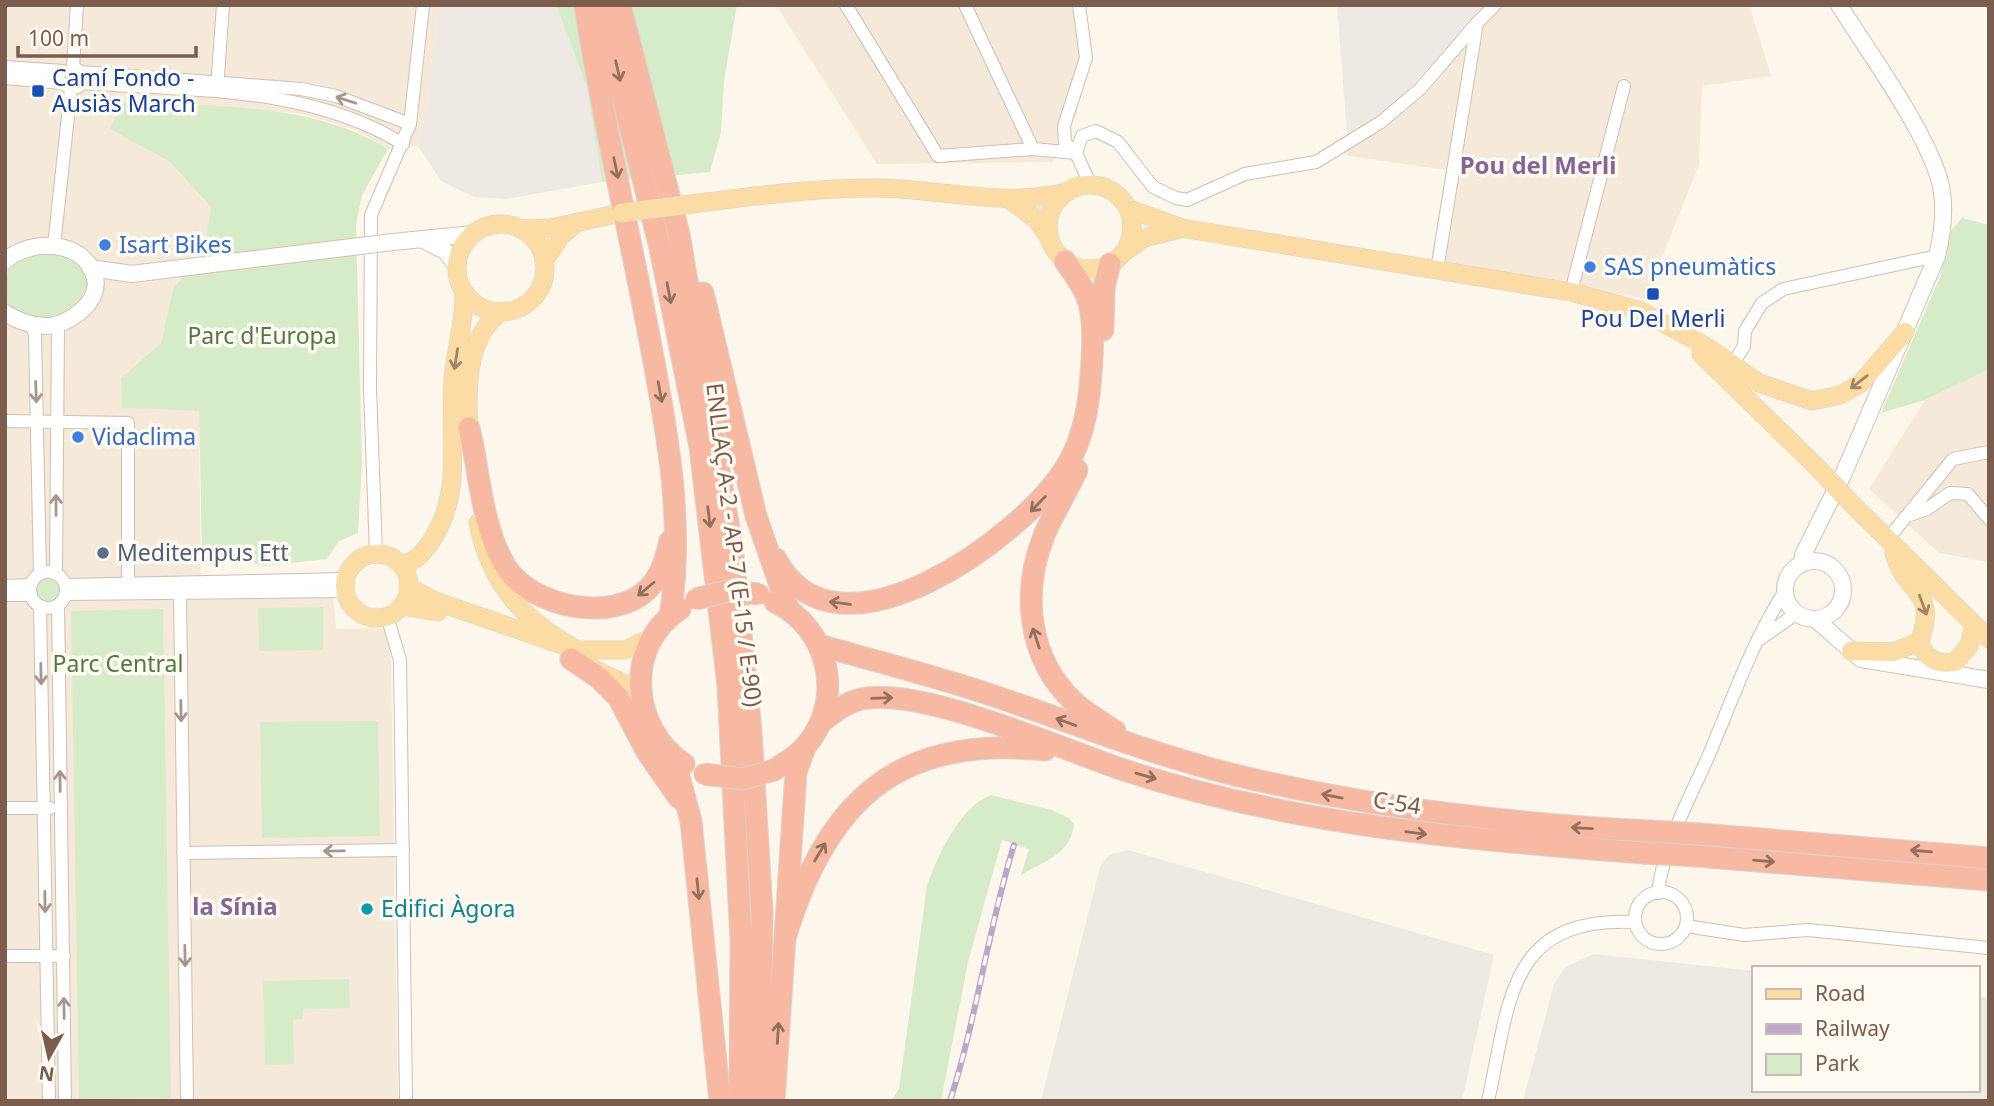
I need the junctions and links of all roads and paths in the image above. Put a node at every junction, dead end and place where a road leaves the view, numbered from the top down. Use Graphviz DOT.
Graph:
graph roads {
  1 [pos="78,5"];
  2 [pos="223,5"];
  3 [pos="424,5"];
  4 [pos="584,5"];
  5 [pos="600,5"];
  6 [pos="620,5"];
  7 [pos="630,5"];
  8 [pos="846,5"];
  9 [pos="965,5"];
  10 [pos="1079,5"];
  11 [pos="1495,5"];
  12 [pos="1839,5"];
  13 [pos="1477,23"];
  14 [pos="5,67"];
  15 [pos="72,77"];
  16 [pos="5,78"];
  17 [pos="1623,86"];
  18 [pos="216,88"];
  19 [pos="410,124"];
  20 [pos="403,144"];
  21 [pos="1033,149"];
  22 [pos="1076,153"];
  23 [pos="1090,184"];
  24 [pos="1067,192"];
  25 [pos="1010,200"];
  26 [pos="1129,209"];
  27 [pos="580,220"];
  28 [pos="1182,228"];
  29 [pos="521,229"];
  30 [pos="473,234"];
  31 [pos="419,238"];
  32 [pos="1049,238"];
  33 [pos="54,246"];
  34 [pos="1937,256"];
  35 [pos="1118,258"];
  36 [pos="5,261"];
  37 [pos="544,261"];
  38 [pos="1065,261"];
  39 [pos="457,266"];
  40 [pos="90,268"];
  41 [pos="1437,270"];
  42 [pos="132,274"];
  43 [pos="94,291"];
  44 [pos="464,292"];
  45 [pos="1571,292"];
  46 [pos="501,312"];
  47 [pos="5,313"];
  48 [pos="31,324"];
  49 [pos="58,325"];
  50 [pos="1678,332"];
  51 [pos="1905,332"];
  52 [pos="1732,365"];
  53 [pos="5,421"];
  54 [pos="37,421"];
  55 [pos="56,422"];
  56 [pos="469,428"];
  57 [pos="1989,452"];
  58 [pos="671,479"];
  59 [pos="756,516"];
  60 [pos="1907,516"];
  61 [pos="1989,519"];
  62 [pos="1819,524"];
  63 [pos="1889,543"];
  64 [pos="376,554"];
  65 [pos="1825,563"];
  66 [pos="401,564"];
  67 [pos="1802,564"];
  68 [pos="56,573"];
  69 [pos="40,574"];
  70 [pos="128,584"];
  71 [pos="345,585"];
  72 [pos="5,586"];
  73 [pos="408,587"];
  74 [pos="66,589"];
  75 [pos="31,590"];
  76 [pos="1785,591"];
  77 [pos="180,594"];
  78 [pos="5,595"];
  79 [pos="40,606"];
  80 [pos="58,606"];
  81 [pos="1838,607"];
  82 [pos="788,608"];
  83 [pos="394,611"];
  84 [pos="1797,614"];
  85 [pos="670,616"];
  86 [pos="1815,619"];
  87 [pos="1974,625"];
  88 [pos="653,637"];
  89 [pos="1989,639"];
  90 [pos="1760,640"];
  91 [pos="1920,641"];
  92 [pos="819,645"];
  93 [pos="1845,646"];
  94 [pos="574,654"];
  95 [pos="1989,680"];
  96 [pos="640,696"];
  97 [pos="820,723"];
  98 [pos="805,747"];
  99 [pos="1150,752"];
  100 [pos="1081,754"];
  101 [pos="674,758"];
  102 [pos="5,808"];
  103 [pos="43,808"];
  104 [pos="60,808"];
  105 [pos="691,821"];
  106 [pos="403,850"];
  107 [pos="184,853"];
  108 [pos="1989,858"];
  109 [pos="1989,880"];
  110 [pos="1658,893"];
  111 [pos="1635,922"];
  112 [pos="1686,926"];
  113 [pos="785,938"];
  114 [pos="1989,948"];
  115 [pos="5,956"];
  116 [pos="46,956"];
  117 [pos="64,956"];
  118 [pos="49,1101"];
  119 [pos="65,1101"];
  120 [pos="187,1101"];
  121 [pos="407,1101"];
  122 [pos="720,1101"];
  123 [pos="740,1101"];
  124 [pos="759,1101"];
  125 [pos="774,1101"];
  126 [pos="1488,1101"];
  1 -- 15 [label="street"];
  2 -- 18 [label="street"];
  3 -- 19 [label="street"];
  4 -- 58 [label="highway, one-way"];
  5 -- 123 [label="highway, ENLLAÇ A-2 - AP-7 (E-15 / E-90), one-way"];
  6 -- 124 [label="highway, ENLLAÇ A-2 - AP-7 (E-15 / E-90)"];
  7 -- 59 [label="highway"];
  8 -- 21 [label="street"];
  9 -- 21 [label="street"];
  10 -- 22 [label="street"];
  11 -- 13 [label="street"];
  12 -- 34 [label="main road"];
  13 -- 22 [label="street"];
  13 -- 41 [label="street"];
  14 -- 15 [label="street"];
  15 -- 16 [label="street"];
  15 -- 18 [label="street"];
  15 -- 33 [label="street"];
  17 -- 45 [label="street"];
  19 -- 18 [label="street, one-way"];
  18 -- 20 [label="street"];
  19 -- 20 [label="street"];
  20 -- 64 [label="street"];
  21 -- 22 [label="street"];
  22 -- 23 [label="street"];
  23 -- 24 [label="main road"];
  23 -- 26 [label="main road"];
  24 -- 25 [label="main road"];
  24 -- 32 [label="main road"];
  25 -- 27 [label="main road, bridge"];
  25 -- 32 [label="main road"];
  26 -- 28 [label="main road"];
  26 -- 35 [label="main road"];
  27 -- 29 [label="main road"];
  27 -- 37 [label="main road"];
  28 -- 35 [label="main road"];
  28 -- 41 [label="main road"];
  29 -- 30 [label="main road"];
  29 -- 37 [label="main road"];
  30 -- 31 [label="main road"];
  30 -- 39 [label="main road"];
  31 -- 39 [label="main road"];
  31 -- 42 [label="main road, bridge"];
  32 -- 38 [label="main road"];
  33 -- 36 [label="main road"];
  33 -- 40 [label="main road"];
  34 -- 51 [label="main road"];
  34 -- 52 [label="street"];
  35 -- 38 [label="main road"];
  99 -- 35 [label="highway, one-way"];
  37 -- 46 [label="main road"];
  38 -- 59 [label="highway, one-way"];
  39 -- 44 [label="main road"];
  40 -- 42 [label="main road"];
  40 -- 43 [label="main road"];
  41 -- 45 [label="main road"];
  42 -- 43 [label="main road"];
  43 -- 49 [label="main road"];
  44 -- 46 [label="main road"];
  44 -- 66 [label="main road, one-way"];
  45 -- 50 [label="main road"];
  46 -- 56 [label="main road"];
  47 -- 48 [label="main road"];
  48 -- 49 [label="main road"];
  48 -- 54 [label="street, one-way"];
  49 -- 55 [label="street"];
  50 -- 52 [label="main road"];
  50 -- 63 [label="main road, bridge"];
  51 -- 52 [label="main road, one-way"];
  51 -- 62 [label="main road"];
  53 -- 54 [label="street"];
  54 -- 55 [label="street"];
  54 -- 69 [label="street"];
  68 -- 55 [label="street, one-way"];
  55 -- 70 [label="street"];
  58 -- 56 [label="highway, one-way"];
  56 -- 94 [label="main road"];
  57 -- 60 [label="street"];
  58 -- 85 [label="highway"];
  59 -- 82 [label="highway"];
  60 -- 61 [label="street"];
  60 -- 63 [label="street"];
  62 -- 65 [label="main road"];
  62 -- 67 [label="main road"];
  63 -- 87 [label="main road"];
  63 -- 91 [label="main road, one-way"];
  64 -- 66 [label="main road"];
  64 -- 71 [label="main road"];
  65 -- 67 [label="main road"];
  65 -- 81 [label="main road"];
  66 -- 73 [label="main road"];
  67 -- 76 [label="main road"];
  68 -- 69 [label="street"];
  68 -- 74 [label="street"];
  69 -- 75 [label="street"];
  70 -- 71 [label="street"];
  70 -- 74 [label="street"];
  71 -- 77 [label="street"];
  71 -- 83 [label="main road"];
  72 -- 75 [label="street"];
  73 -- 83 [label="main road"];
  73 -- 94 [label="main road"];
  74 -- 77 [label="street"];
  74 -- 80 [label="street"];
  75 -- 78 [label="street"];
  75 -- 79 [label="street"];
  76 -- 84 [label="main road"];
  76 -- 90 [label="street"];
  77 -- 107 [label="street, one-way"];
  79 -- 80 [label="street"];
  79 -- 103 [label="street, one-way"];
  104 -- 80 [label="street, one-way"];
  81 -- 86 [label="main road"];
  81 -- 93 [label="main road"];
  82 -- 85 [label="highway, C-54 / C-54, bridge"];
  82 -- 92 [label="highway, C-54 / C-54"];
  83 -- 94 [label="main road"];
  83 -- 106 [label="street"];
  84 -- 86 [label="main road"];
  84 -- 90 [label="street"];
  85 -- 88 [label="highway, C-54 / C-54"];
  86 -- 93 [label="main road"];
  87 -- 89 [label="main road"];
  87 -- 91 [label="main road"];
  88 -- 94 [label="main road"];
  88 -- 96 [label="highway, C-54 / C-54"];
  90 -- 110 [label="street"];
  91 -- 93 [label="main road"];
  92 -- 97 [label="highway, C-54 / C-54"];
  99 -- 92 [label="highway, C-54, one-way"];
  93 -- 95 [label="main road"];
  94 -- 96 [label="main road"];
  94 -- 105 [label="highway"];
  96 -- 101 [label="highway, C-54 / C-54"];
  97 -- 98 [label="highway, C-54 / C-54"];
  97 -- 100 [label="highway, C-54 / C-54, one-way"];
  98 -- 101 [label="highway, C-54 / C-54, bridge"];
  98 -- 113 [label="highway"];
  108 -- 99 [label="highway, C-54, one-way, bridge"];
  100 -- 109 [label="highway, C-54 / C-54, one-way, bridge"];
  113 -- 100 [label="highway, one-way"];
  101 -- 105 [label="highway"];
  102 -- 103 [label="street"];
  103 -- 104 [label="street"];
  103 -- 116 [label="street, one-way"];
  104 -- 117 [label="street"];
  105 -- 122 [label="highway, one-way"];
  106 -- 107 [label="street, one-way"];
  106 -- 121 [label="street"];
  107 -- 120 [label="street, one-way"];
  110 -- 111 [label="street"];
  110 -- 112 [label="street"];
  111 -- 112 [label="street"];
  111 -- 126 [label="street"];
  112 -- 114 [label="street"];
  125 -- 113 [label="highway, one-way"];
  115 -- 116 [label="street"];
  116 -- 117 [label="street"];
  116 -- 118 [label="street"];
  119 -- 117 [label="street, one-way"];
}
